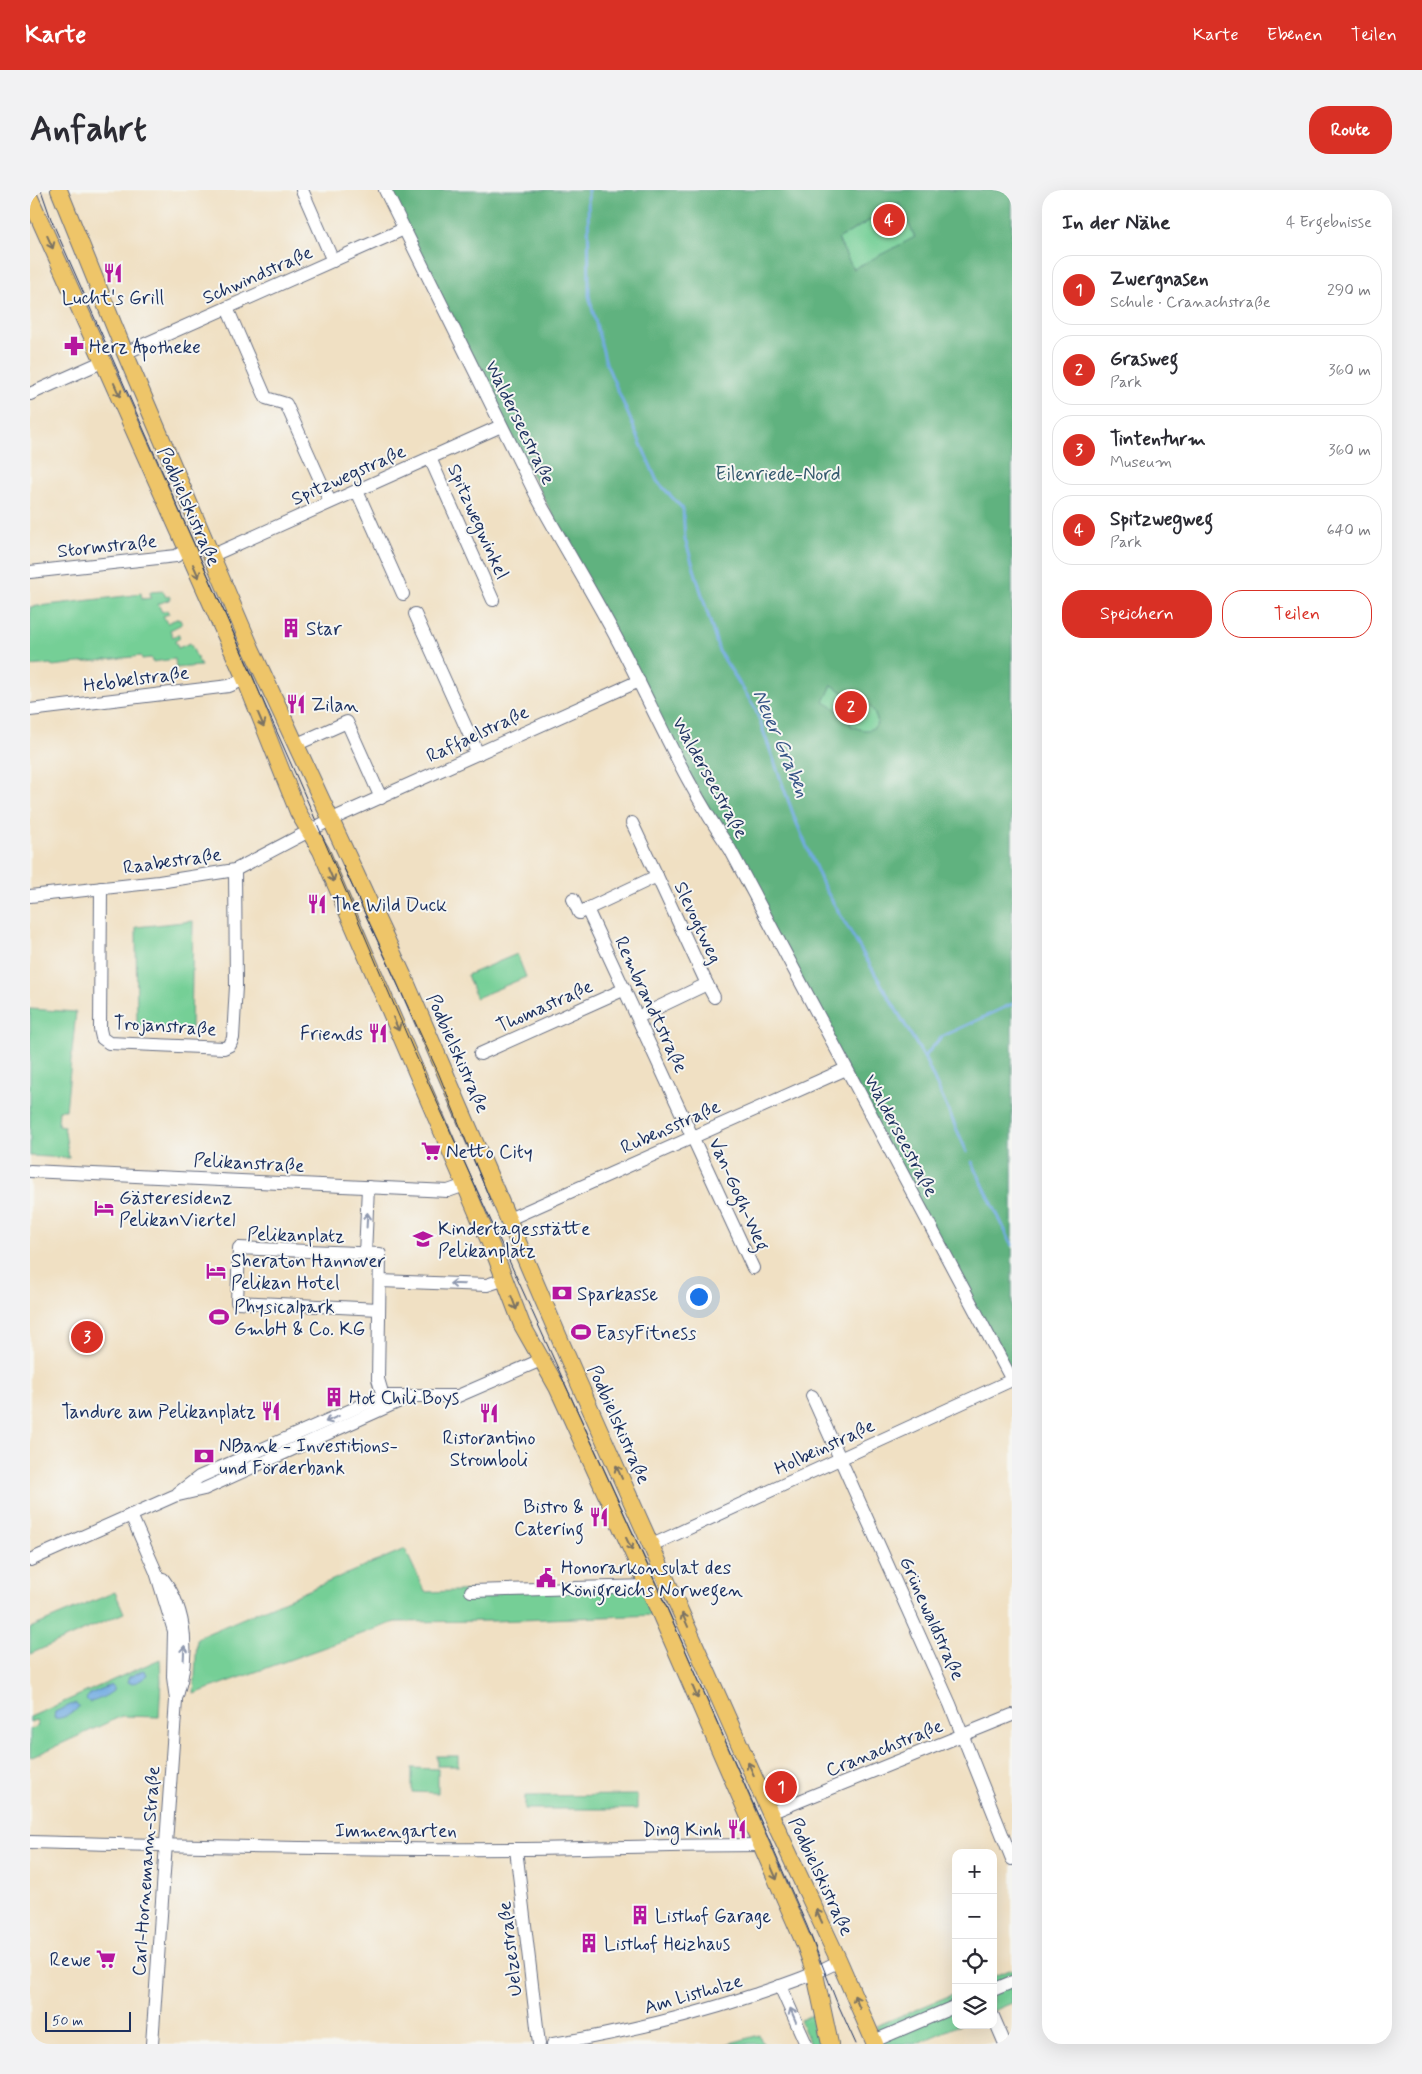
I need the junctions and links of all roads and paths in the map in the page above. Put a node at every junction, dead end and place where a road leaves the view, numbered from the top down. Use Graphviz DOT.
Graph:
graph roads {
  1 [pos="59,190"];
  2 [pos="302,190"];
  3 [pos="385,190"];
  4 [pos="30,198"];
  5 [pos="404,229"];
  6 [pos="333,261"];
  7 [pos="227,308"];
  8 [pos="125,353"];
  9 [pos="104,361"];
  10 [pos="30,394"];
  11 [pos="501,426"];
  12 [pos="430,458"];
  13 [pos="357,490"];
  14 [pos="330,502"];
  15 [pos="187,550"];
  16 [pos="211,556"];
  17 [pos="30,572"];
  18 [pos="403,594"];
  19 [pos="494,600"];
  20 [pos="416,614"];
  21 [pos="244,679"];
  22 [pos="639,681"];
  23 [pos="30,710"];
  24 [pos="295,745"];
  25 [pos="478,754"];
  26 [pos="381,798"];
  27 [pos="330,820"];
  28 [pos="632,823"];
  29 [pos="309,832"];
  30 [pos="235,870"];
  31 [pos="657,876"];
  32 [pos="101,888"];
  33 [pos="30,896"];
  34 [pos="572,899"];
  35 [pos="587,909"];
  36 [pos="708,984"];
  37 [pos="625,989"];
  38 [pos="714,997"];
  39 [pos="638,1017"];
  40 [pos="480,1054"];
  41 [pos="846,1069"];
  42 [pos="693,1136"];
  43 [pos="30,1171"];
  44 [pos="490,1176"];
  45 [pos="465,1186"];
  46 [pos="368,1187"];
  47 [pos="509,1219"];
  48 [pos="365,1254"];
  49 [pos="753,1268"];
  50 [pos="505,1279"];
  51 [pos="380,1281"];
  52 [pos="379,1309"];
  53 [pos="565,1350"];
  54 [pos="541,1360"];
  55 [pos="1012,1380"];
  56 [pos="383,1396"];
  57 [pos="411,1396"];
  58 [pos="812,1396"];
  59 [pos="841,1458"];
  60 [pos="174,1496"];
  61 [pos="131,1515"];
  62 [pos="652,1545"];
  63 [pos="30,1560"];
  64 [pos="648,1586"];
  65 [pos="471,1591"];
  66 [pos="1012,1715"];
  67 [pos="964,1735"];
  68 [pos="770,1813"];
  69 [pos="30,1842"];
  70 [pos="762,1845"];
  71 [pos="166,1847"];
  72 [pos="516,1849"];
  73 [pos="1012,1858"];
  74 [pos="839,1961"];
  75 [pos="815,1974"];
  76 [pos="1012,1982"];
  77 [pos="780,1986"];
  78 [pos="997,1988"];
  79 [pos="952,2008"];
  80 [pos="997,2025"];
  81 [pos="875,2042"];
  82 [pos="152,2044"];
  83 [pos="539,2044"];
  84 [pos="553,2044"];
  85 [pos="806,2044"];
  86 [pos="830,2044"];
  87 [pos="1005,2044"];
  1 -- 8 [label="main road, Podbielskistraße"];
  2 -- 6 [label="street"];
  3 -- 5 [label="street, Walderseestraße"];
  4 -- 9 [label="main road, Podbielskistraße, one-way"];
  5 -- 6 [label="street, Schwindstraße"];
  5 -- 11 [label="street, Walderseestraße"];
  6 -- 7 [label="street, Schwindstraße"];
  7 -- 8 [label="street, Schwindstraße"];
  7 -- 14 [label="street"];
  8 -- 16 [label="main road, Podbielskistraße"];
  9 -- 10 [label="street"];
  9 -- 15 [label="main road, Podbielskistraße, one-way"];
  11 -- 12 [label="street, Spitzwegstraße"];
  11 -- 22 [label="street, Walderseestraße"];
  12 -- 13 [label="street, Spitzwegstraße"];
  12 -- 19 [label="street, Spitzwegwinkel"];
  13 -- 14 [label="street, Spitzwegstraße"];
  13 -- 18 [label="street"];
  14 -- 16 [label="street, Spitzwegstraße"];
  15 -- 17 [label="street, Stormstraße"];
  15 -- 21 [label="main road, Podbielskistraße, one-way"];
  16 -- 24 [label="main road, Podbielskistraße"];
  20 -- 25 [label="street"];
  21 -- 23 [label="street, Hebbelstraße"];
  21 -- 29 [label="main road, Podbielskistraße, one-way"];
  22 -- 25 [label="street, Raffaelstraße"];
  22 -- 41 [label="street, Walderseestraße"];
  24 -- 26 [label="street"];
  24 -- 27 [label="main road, Podbielskistraße"];
  25 -- 26 [label="street, Raffaelstraße"];
  26 -- 27 [label="street, Raffaelstraße"];
  27 -- 29 [label="street"];
  27 -- 44 [label="main road, Podbielskistraße"];
  28 -- 31 [label="street, Slevogtweg"];
  29 -- 30 [label="street, Raabestraße"];
  29 -- 45 [label="main road, Podbielskistraße, one-way"];
  30 -- 32 [label="street, Raabestraße"];
  30 -- 32 [label="street, Trojanstraße"];
  31 -- 35 [label="street, Slevogtweg"];
  31 -- 36 [label="street, Slevogtweg"];
  32 -- 33 [label="street, Raabestraße"];
  34 -- 35 [label="street"];
  35 -- 37 [label="street, Rembrandtstraße"];
  36 -- 38 [label="street, Slevogtweg"];
  36 -- 39 [label="street, Slevogtweg"];
  37 -- 39 [label="street, Rembrandtstraße"];
  37 -- 40 [label="street, Thomastraße"];
  39 -- 42 [label="street, Rembrandtstraße"];
  41 -- 42 [label="street, Rubensstraße"];
  41 -- 55 [label="street, Walderseestraße"];
  42 -- 47 [label="street, Rubensstraße"];
  42 -- 49 [label="street, Van-Gogh-Weg"];
  43 -- 46 [label="street, Pelikanstraße"];
  44 -- 45 [label="main road"];
  44 -- 47 [label="main road, Podbielskistraße"];
  45 -- 46 [label="street, Pelikanstraße"];
  45 -- 50 [label="main road, Podbielskistraße"];
  48 -- 46 [label="street, Pelikanplatz, one-way"];
  47 -- 53 [label="main road, Podbielskistraße"];
  48 -- 51 [label="street, Pelikanplatz"];
  48 -- 52 [label="street, Pelikanplatz"];
  50 -- 51 [label="street, one-way"];
  50 -- 54 [label="main road, Podbielskistraße, one-way"];
  51 -- 52 [label="street, Pelikanplatz"];
  52 -- 56 [label="street, Pelikanplatz"];
  53 -- 54 [label="main road"];
  62 -- 53 [label="main road, Podbielskistraße, one-way"];
  54 -- 57 [label="street"];
  54 -- 64 [label="main road, Podbielskistraße, one-way"];
  55 -- 59 [label="street, Holbeinstraße"];
  56 -- 57 [label="street"];
  56 -- 60 [label="street, one-way"];
  57 -- 60 [label="street"];
  58 -- 59 [label="street, Grünewaldstraße"];
  59 -- 62 [label="street, Holbeinstraße"];
  59 -- 67 [label="street, Grünewaldstraße"];
  60 -- 61 [label="street"];
  61 -- 63 [label="street"];
  61 -- 71 [label="street, Carl-Hornemann-Straße"];
  68 -- 62 [label="main road, Podbielskistraße, one-way"];
  64 -- 65 [label="street"];
  64 -- 70 [label="main road, Podbielskistraße, one-way"];
  66 -- 67 [label="street, Cranachstraße"];
  67 -- 68 [label="street, Cranachstraße"];
  67 -- 73 [label="street, Grünewaldstraße"];
  74 -- 68 [label="main road, Podbielskistraße, one-way"];
  69 -- 71 [label="street, Immengarten"];
  70 -- 72 [label="street, Immengarten"];
  70 -- 75 [label="main road, Podbielskistraße, one-way"];
  71 -- 72 [label="street, Immengarten"];
  71 -- 82 [label="street, Carl-Hornemann-Straße"];
  72 -- 83 [label="street, Uelzestraße"];
  74 -- 75 [label="street, Am Listholze"];
  81 -- 74 [label="main road, Podbielskistraße, one-way"];
  75 -- 77 [label="street, Am Listholze"];
  75 -- 86 [label="main road, Podbielskistraße"];
  76 -- 78 [label="street"];
  77 -- 84 [label="street, Am Listholze"];
  85 -- 77 [label="street, one-way"];
  79 -- 81 [label="street"];
  80 -- 87 [label="street"];
}
